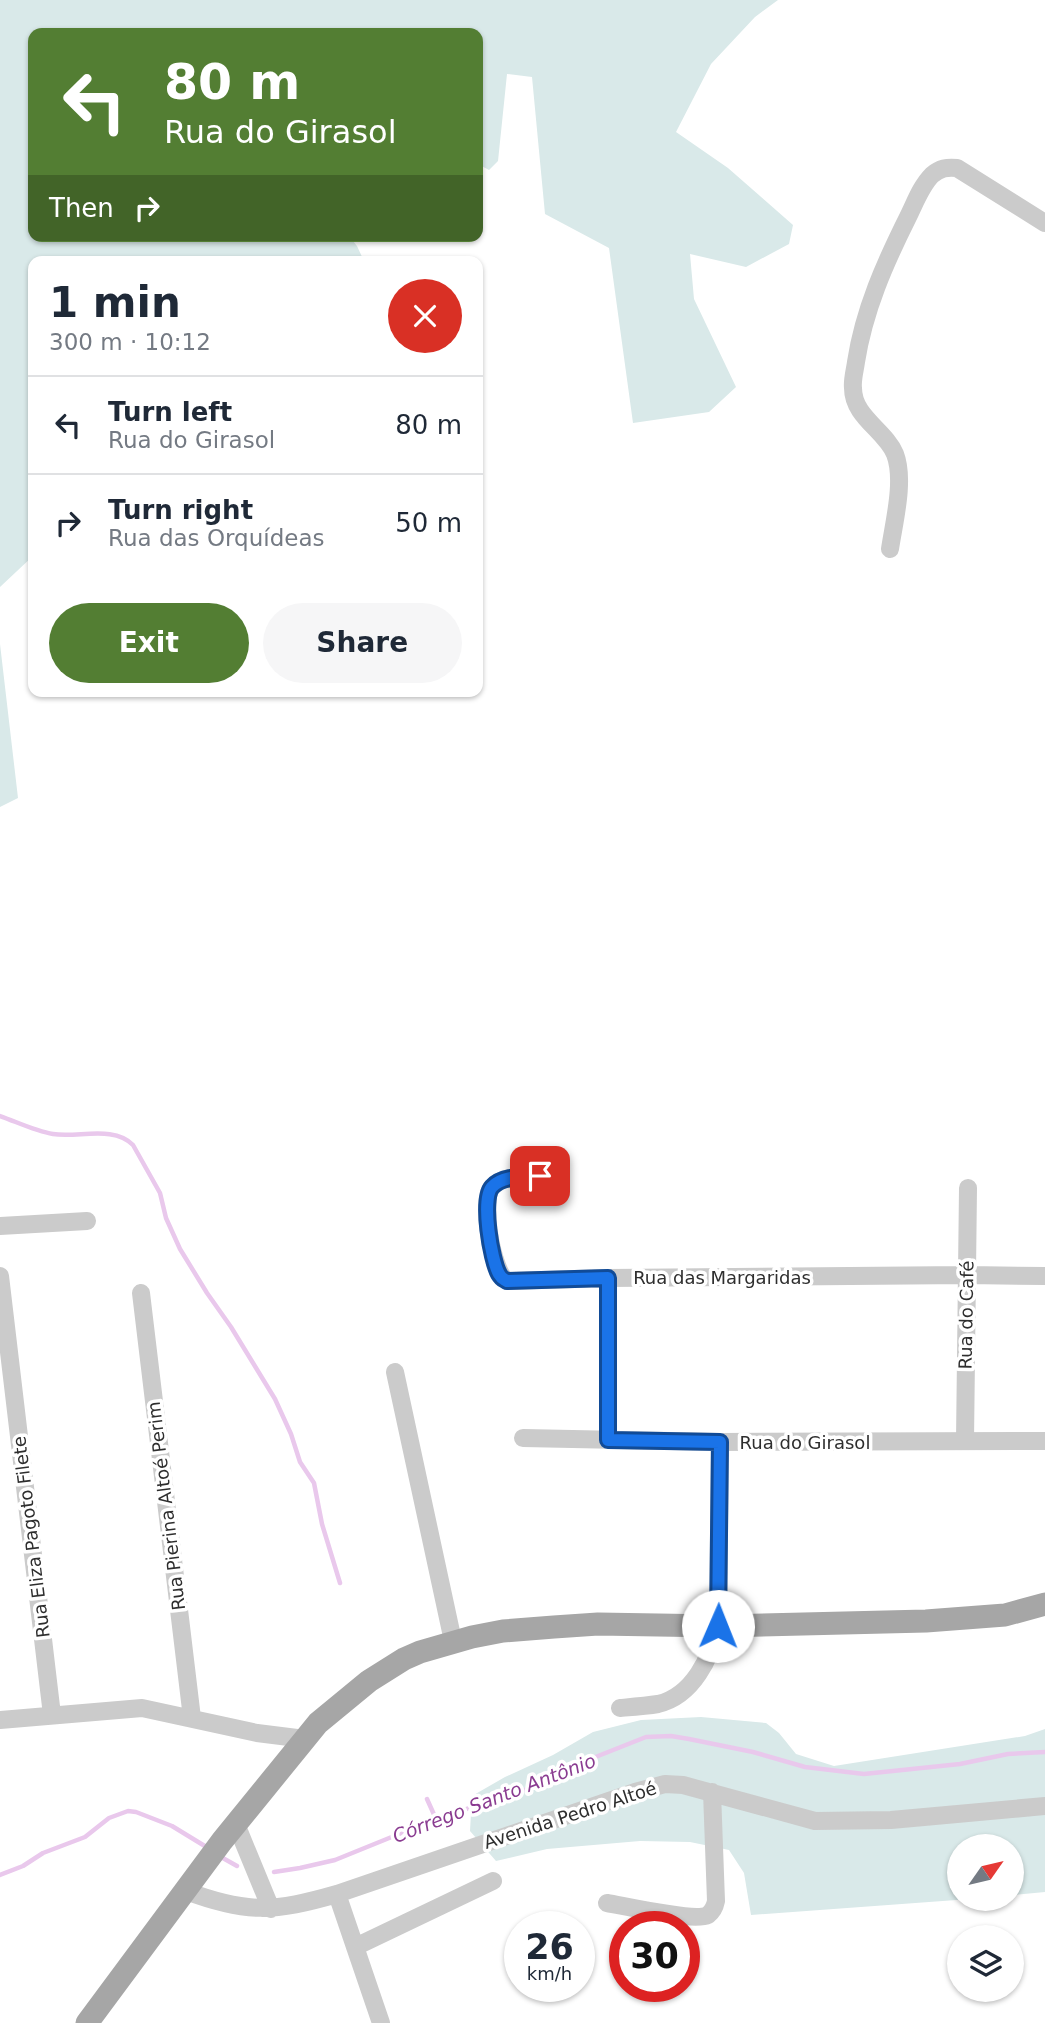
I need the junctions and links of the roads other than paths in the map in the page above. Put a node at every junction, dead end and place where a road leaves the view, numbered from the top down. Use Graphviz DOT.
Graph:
graph roads {
  1 [pos="1045,223"];
  2 [pos="890,549"];
  3 [pos="540,1176"];
  4 [pos="968,1188"];
  5 [pos="87,1221"];
  6 [pos="0,1226"];
  7 [pos="967,1275"];
  8 [pos="0,1276"];
  9 [pos="1045,1276"];
  10 [pos="608,1278"];
  11 [pos="141,1293"];
  12 [pos="395,1372"];
  13 [pos="523,1438"];
  14 [pos="608,1440"];
  15 [pos="965,1441"];
  16 [pos="1045,1441"];
  17 [pos="720,1442"];
  18 [pos="1045,1604"];
  19 [pos="718,1626"];
  20 [pos="453,1641"];
  21 [pos="620,1708"];
  22 [pos="52,1715"];
  23 [pos="192,1718"];
  24 [pos="0,1720"];
  25 [pos="305,1739"];
  26 [pos="712,1792"];
  27 [pos="1045,1806"];
  28 [pos="229,1833"];
  29 [pos="493,1881"];
  30 [pos="186,1891"];
  31 [pos="337,1894"];
  32 [pos="607,1903"];
  33 [pos="271,1909"];
  34 [pos="355,1947"];
  35 [pos="87,2023"];
  36 [pos="381,2023"];
  1 -- 2 [label="street"];
  3 -- 10 [label="street, Rua das Margaridas"];
  4 -- 7 [label="street, Rua do Café"];
  5 -- 6 [label="street"];
  7 -- 9 [label="street, Rua das Margaridas"];
  7 -- 10 [label="street, Rua das Margaridas"];
  7 -- 15 [label="street, Rua do Café"];
  8 -- 22 [label="street, Rua Eliza Pagoto Filete"];
  10 -- 14 [label="street"];
  11 -- 23 [label="street, Rua Pierina Altoé Perim"];
  12 -- 20 [label="street"];
  13 -- 14 [label="street, Rua do Girasol"];
  14 -- 17 [label="street, Rua do Girasol"];
  15 -- 16 [label="street, Rua do Girasol"];
  15 -- 17 [label="street, Rua do Girasol"];
  17 -- 19 [label="street"];
  18 -- 19 [label="main road"];
  19 -- 20 [label="main road"];
  19 -- 21 [label="street"];
  20 -- 25 [label="main road"];
  22 -- 23 [label="street"];
  22 -- 24 [label="street"];
  23 -- 25 [label="street"];
  25 -- 28 [label="main road"];
  26 -- 27 [label="street, Avenida Pedro Altoé"];
  26 -- 31 [label="street, Avenida Pedro Altoé"];
  26 -- 32 [label="street"];
  28 -- 30 [label="main road"];
  28 -- 33 [label="street"];
  29 -- 34 [label="street"];
  30 -- 33 [label="street, Avenida Pedro Altoé"];
  30 -- 35 [label="main road"];
  31 -- 33 [label="street, Avenida Pedro Altoé"];
  31 -- 34 [label="street"];
  34 -- 36 [label="street"];
}
